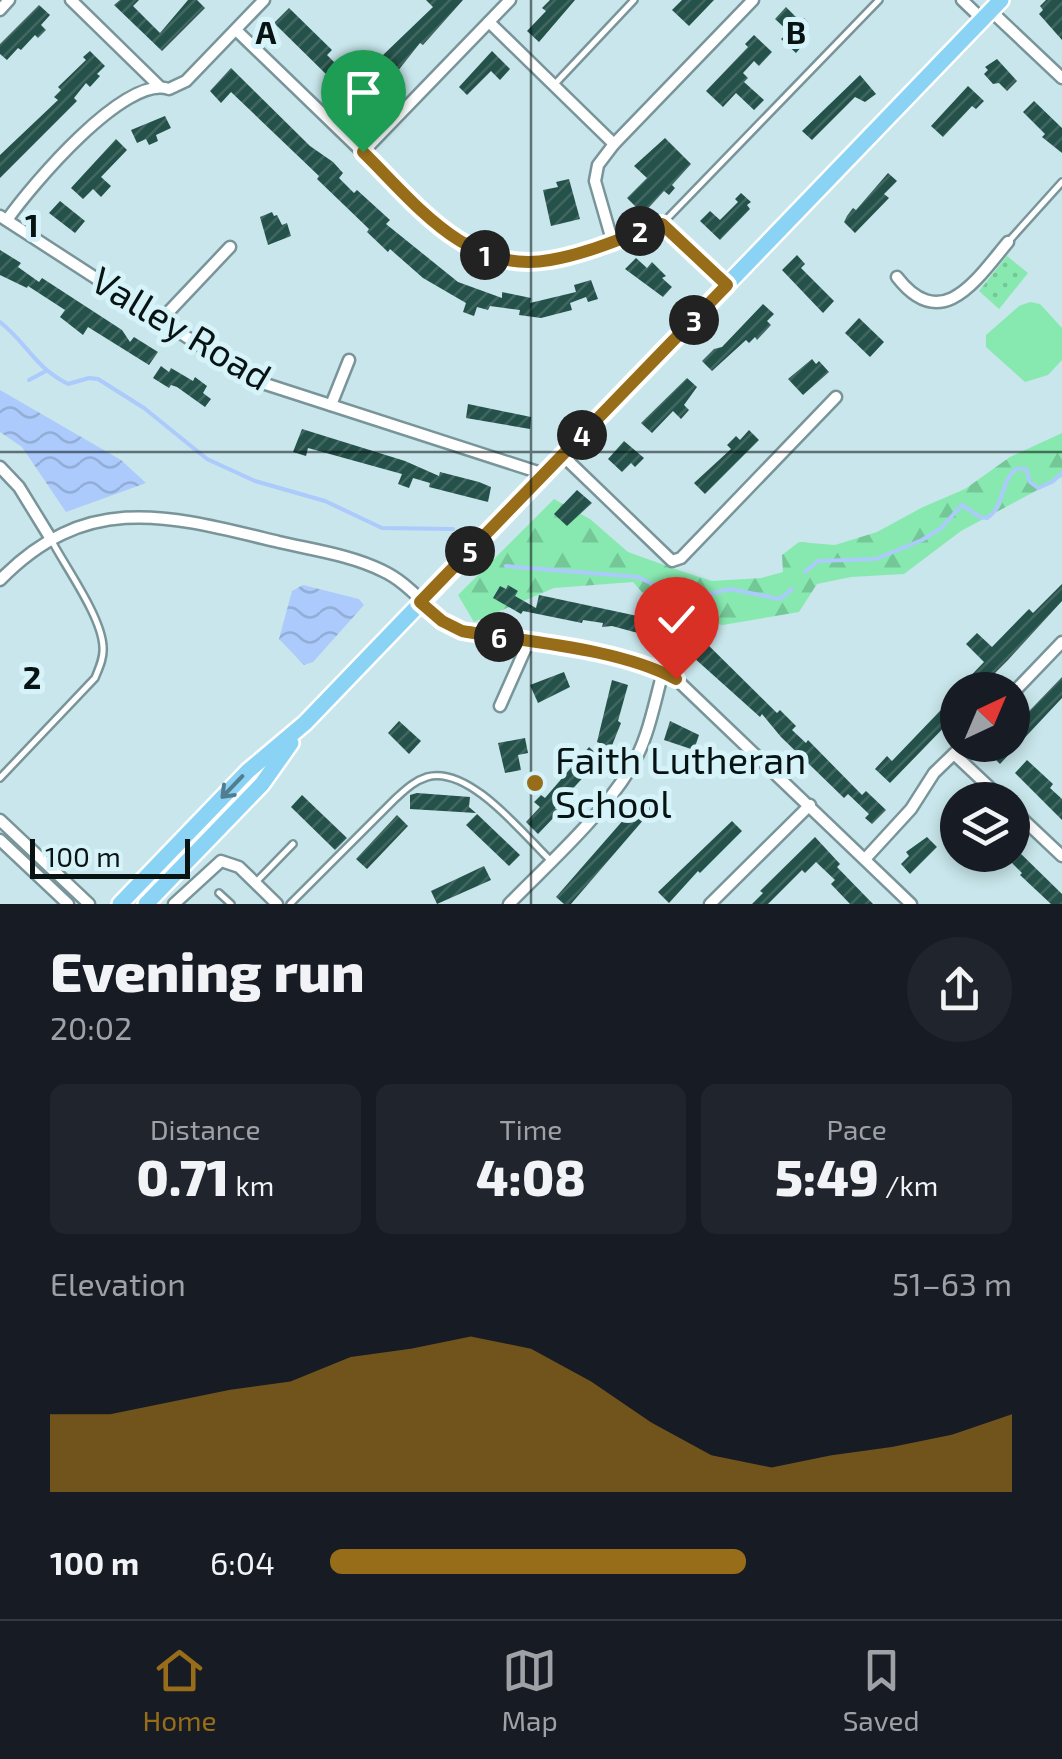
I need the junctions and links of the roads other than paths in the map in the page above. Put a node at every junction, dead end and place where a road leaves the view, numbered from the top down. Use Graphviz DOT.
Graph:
graph roads {
  1 [pos="9,0"];
  2 [pos="71,0"];
  3 [pos="264,0"];
  4 [pos="510,0"];
  5 [pos="634,0"];
  6 [pos="754,0"];
  7 [pos="879,0"];
  8 [pos="962,0"];
  9 [pos="0,10"];
  10 [pos="992,10"];
  11 [pos="489,22"];
  12 [pos="236,30"];
  13 [pos="1062,78"];
  14 [pos="159,86"];
  15 [pos="553,86"];
  16 [pos="614,144"];
  17 [pos="363,152"];
  18 [pos="1062,182"];
  19 [pos="3,218"];
  20 [pos="662,224"];
  21 [pos="612,240"];
  22 [pos="1008,242"];
  23 [pos="230,247"];
  24 [pos="897,278"];
  25 [pos="727,285"];
  26 [pos="160,321"];
  27 [pos="349,360"];
  28 [pos="836,397"];
  29 [pos="331,405"];
  30 [pos="562,455"];
  31 [pos="0,467"];
  32 [pos="544,474"];
  33 [pos="51,539"];
  34 [pos="0,580"];
  35 [pos="420,602"];
  36 [pos="528,642"];
  37 [pos="1062,642"];
  38 [pos="663,672"];
  39 [pos="1030,675"];
  40 [pos="500,706"];
  41 [pos="305,723"];
  42 [pos="946,762"];
  43 [pos="963,762"];
  44 [pos="0,778"];
  45 [pos="984,782"];
  46 [pos="810,804"];
  47 [pos="1,821"];
  48 [pos="1030,826"];
  49 [pos="0,840"];
  50 [pos="293,844"];
  51 [pos="1062,856"];
  52 [pos="866,858"];
  53 [pos="551,860"];
  54 [pos="255,884"];
  55 [pos="219,892"];
  56 [pos="68,904"];
  57 [pos="88,904"];
  58 [pos="120,904"];
  59 [pos="146,904"];
  60 [pos="174,904"];
  61 [pos="231,904"];
  62 [pos="276,904"];
  63 [pos="290,904"];
  64 [pos="509,904"];
  65 [pos="710,904"];
  66 [pos="912,904"];
  1 -- 9 [label="street"];
  2 -- 14 [label="street"];
  3 -- 12 [label="street"];
  4 -- 11 [label="street"];
  5 -- 15 [label="lane"];
  6 -- 16 [label="street"];
  7 -- 20 [label="lane"];
  8 -- 10 [label="street"];
  10 -- 13 [label="street"];
  10 -- 25 [label="main road"];
  11 -- 15 [label="street"];
  11 -- 17 [label="street"];
  12 -- 14 [label="street"];
  12 -- 17 [label="street"];
  14 -- 19 [label="street"];
  15 -- 16 [label="street"];
  16 -- 21 [label="street"];
  17 -- 21 [label="street"];
  18 -- 22 [label="lane"];
  19 -- 26 [label="street, Valley Road"];
  20 -- 21 [label="street"];
  20 -- 25 [label="street"];
  22 -- 24 [label="street"];
  23 -- 26 [label="street"];
  25 -- 30 [label="main road"];
  26 -- 29 [label="street, Valley Road"];
  27 -- 29 [label="street"];
  28 -- 30 [label="street"];
  29 -- 32 [label="street, Valley Road"];
  30 -- 32 [label="main road"];
  31 -- 33 [label="street"];
  32 -- 35 [label="main road"];
  33 -- 34 [label="street"];
  33 -- 35 [label="street"];
  33 -- 44 [label="lane"];
  35 -- 36 [label="street"];
  35 -- 41 [label="main road"];
  36 -- 38 [label="street"];
  36 -- 40 [label="street"];
  37 -- 39 [label="street"];
  38 -- 46 [label="street"];
  38 -- 53 [label="street"];
  41 -- 58 [label="main road, one-way"];
  41 -- 59 [label="main road"];
  42 -- 52 [label="street"];
  43 -- 45 [label="street"];
  46 -- 52 [label="street"];
  46 -- 65 [label="street"];
  47 -- 57 [label="street"];
  48 -- 51 [label="street"];
  49 -- 56 [label="street"];
  50 -- 54 [label="lane"];
  52 -- 66 [label="street"];
  53 -- 63 [label="lane"];
  53 -- 64 [label="street"];
  54 -- 60 [label="street"];
  54 -- 62 [label="street"];
  55 -- 61 [label="lane"];
}
